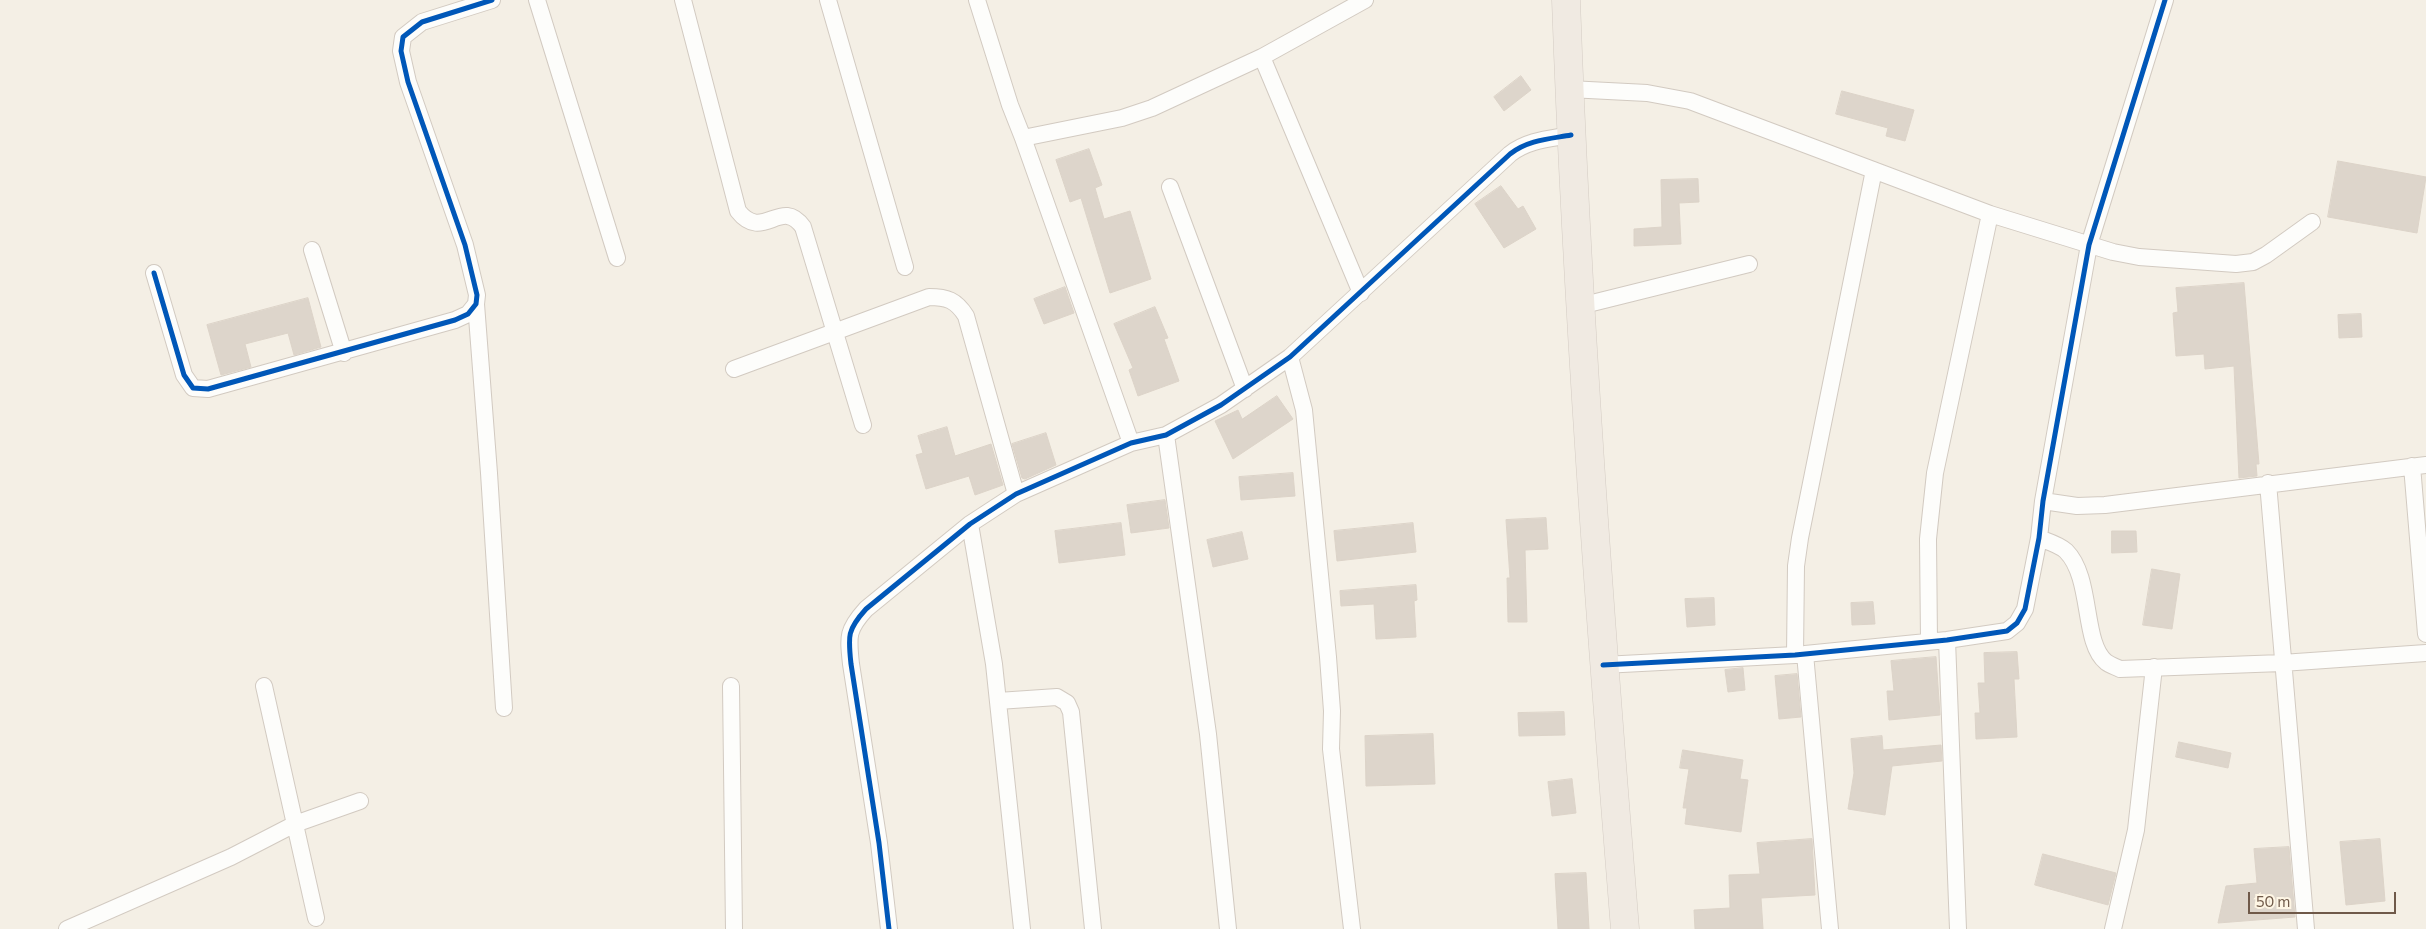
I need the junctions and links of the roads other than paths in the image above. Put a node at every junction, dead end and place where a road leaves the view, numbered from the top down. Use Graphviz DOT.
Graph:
graph roads {
  1 [pos="492,0"];
  2 [pos="536,0"];
  3 [pos="683,0"];
  4 [pos="828,0"];
  5 [pos="977,0"];
  6 [pos="1365,0"];
  7 [pos="1566,0"];
  8 [pos="2165,0"];
  9 [pos="1262,57"];
  10 [pos="1569,89"];
  11 [pos="1571,135"];
  12 [pos="1024,138"];
  13 [pos="1874,170"];
  14 [pos="1170,187"];
  15 [pos="1990,214"];
  16 [pos="2312,222"];
  17 [pos="2089,245"];
  18 [pos="312,250"];
  19 [pos="617,258"];
  20 [pos="1749,264"];
  21 [pos="905,267"];
  22 [pos="154,273"];
  23 [pos="1361,293"];
  24 [pos="476,304"];
  25 [pos="1580,306"];
  26 [pos="834,332"];
  27 [pos="344,353"];
  28 [pos="1290,358"];
  29 [pos="734,369"];
  30 [pos="1245,389"];
  31 [pos="863,424"];
  32 [pos="1166,435"];
  33 [pos="1131,443"];
  34 [pos="2419,465"];
  35 [pos="2268,483"];
  36 [pos="1016,494"];
  37 [pos="2043,501"];
  38 [pos="970,524"];
  39 [pos="2039,538"];
  40 [pos="2426,634"];
  41 [pos="1947,640"];
  42 [pos="1929,642"];
  43 [pos="2426,653"];
  44 [pos="1800,654"];
  45 [pos="2282,663"];
  46 [pos="1603,665"];
  47 [pos="2154,667"];
  48 [pos="264,686"];
  49 [pos="731,686"];
  50 [pos="998,701"];
  51 [pos="504,708"];
  52 [pos="360,800"];
  53 [pos="295,824"];
  54 [pos="316,918"];
  55 [pos="67,929"];
  56 [pos="734,929"];
  57 [pos="889,929"];
  58 [pos="1022,929"];
  59 [pos="1093,929"];
  60 [pos="1228,929"];
  61 [pos="1352,929"];
  62 [pos="1625,929"];
  63 [pos="1830,929"];
  64 [pos="1958,929"];
  65 [pos="2113,929"];
  66 [pos="2306,929"];
  1 -- 24 [label="street"];
  2 -- 19 [label="street"];
  3 -- 26 [label="street"];
  4 -- 21 [label="street"];
  5 -- 12 [label="street"];
  6 -- 9 [label="street"];
  7 -- 10 [label="highway"];
  8 -- 17 [label="street"];
  9 -- 12 [label="street"];
  9 -- 23 [label="street"];
  10 -- 11 [label="highway"];
  10 -- 13 [label="street"];
  11 -- 23 [label="street"];
  11 -- 25 [label="highway"];
  12 -- 33 [label="street"];
  13 -- 15 [label="street"];
  13 -- 44 [label="street"];
  14 -- 30 [label="street"];
  15 -- 17 [label="street"];
  15 -- 42 [label="street"];
  16 -- 17 [label="street"];
  17 -- 37 [label="street"];
  18 -- 27 [label="street"];
  20 -- 25 [label="street"];
  22 -- 27 [label="street"];
  23 -- 28 [label="street"];
  24 -- 27 [label="street"];
  24 -- 51 [label="street"];
  25 -- 46 [label="highway"];
  26 -- 29 [label="street"];
  26 -- 31 [label="street"];
  26 -- 36 [label="street"];
  28 -- 30 [label="street"];
  28 -- 61 [label="street"];
  30 -- 32 [label="street"];
  32 -- 33 [label="street"];
  32 -- 60 [label="street"];
  33 -- 36 [label="street"];
  34 -- 35 [label="street"];
  34 -- 40 [label="street"];
  35 -- 37 [label="street"];
  35 -- 45 [label="street"];
  36 -- 38 [label="street"];
  37 -- 39 [label="street"];
  38 -- 50 [label="street"];
  38 -- 57 [label="street"];
  39 -- 41 [label="street"];
  39 -- 47 [label="street"];
  41 -- 42 [label="street"];
  41 -- 64 [label="street"];
  42 -- 44 [label="street"];
  43 -- 45 [label="street"];
  44 -- 46 [label="street"];
  44 -- 63 [label="street"];
  45 -- 47 [label="street"];
  45 -- 66 [label="street"];
  46 -- 62 [label="highway"];
  47 -- 65 [label="street"];
  48 -- 53 [label="street"];
  49 -- 56 [label="street"];
  50 -- 58 [label="street"];
  50 -- 59 [label="street"];
  52 -- 53 [label="street"];
  53 -- 54 [label="street"];
  53 -- 55 [label="street"];
}
